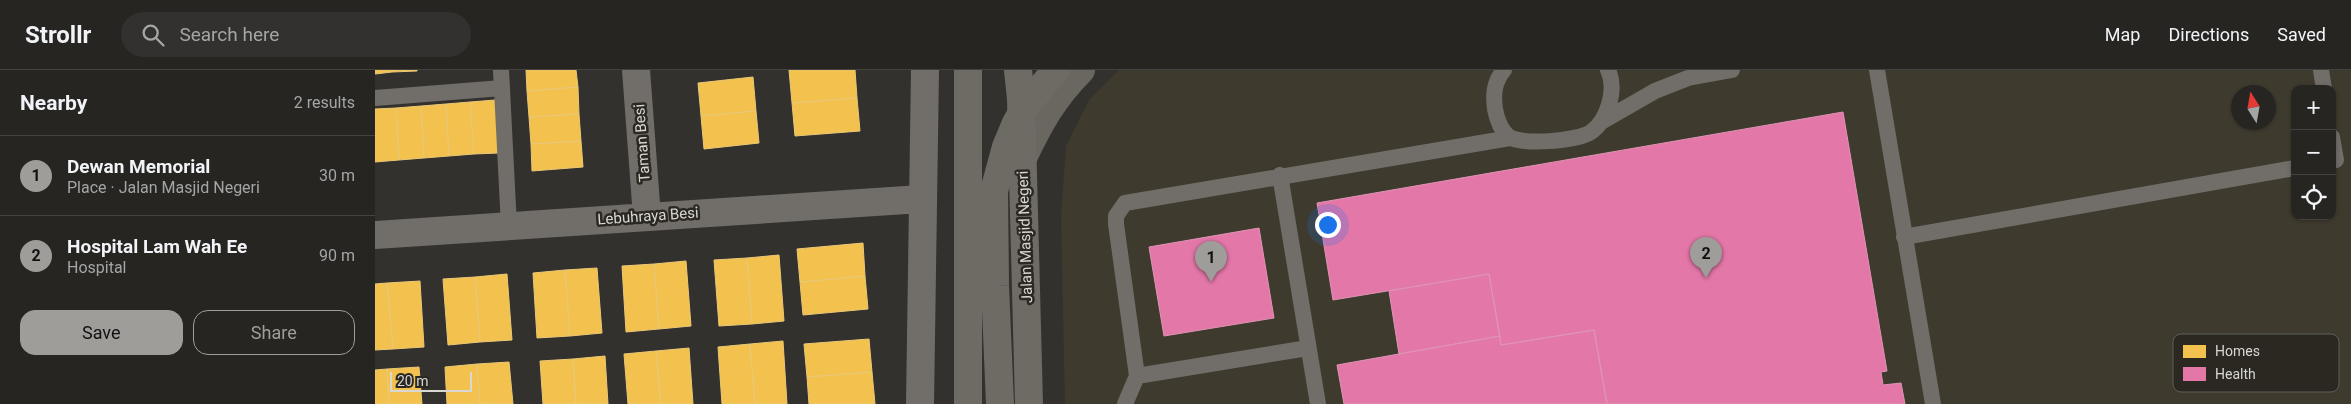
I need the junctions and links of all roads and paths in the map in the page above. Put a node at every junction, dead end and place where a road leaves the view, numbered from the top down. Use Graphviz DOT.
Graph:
graph roads {
  1 [pos="501,70"];
  2 [pos="636,70"];
  3 [pos="925,70"];
  4 [pos="968,70"];
  5 [pos="1019,70"];
  6 [pos="1056,70"];
  7 [pos="1081,70"];
  8 [pos="1504,70"];
  9 [pos="1608,70"];
  10 [pos="1732,70"];
  11 [pos="1877,70"];
  12 [pos="2321,70"];
  13 [pos="2323,85"];
  14 [pos="502,88"];
  15 [pos="375,98"];
  16 [pos="1600,123"];
  17 [pos="1510,138"];
  18 [pos="1022,160"];
  19 [pos="2291,169"];
  20 [pos="1280,175"];
  21 [pos="921,199"];
  22 [pos="647,216"];
  23 [pos="509,226"];
  24 [pos="375,235"];
  25 [pos="1904,237"];
  26 [pos="1308,348"];
  27 [pos="1137,376"];
  28 [pos="920,404"];
  29 [pos="968,404"];
  30 [pos="1000,404"];
  31 [pos="1029,404"];
  32 [pos="1125,404"];
  33 [pos="1318,404"];
  34 [pos="1933,404"];
  1 -- 14 [label="lane"];
  2 -- 22 [label="street, Taman Besi"];
  3 -- 21 [label="street"];
  4 -- 29 [label="highway"];
  5 -- 18 [label="highway, Jalan Masjid Negeri"];
  6 -- 30 [label="highway, bridge"];
  7 -- 18 [label="main road"];
  8 -- 17 [label="lane"];
  9 -- 16 [label="lane"];
  10 -- 16 [label="lane"];
  11 -- 25 [label="lane"];
  12 -- 13 [label="lane"];
  14 -- 15 [label="lane"];
  14 -- 23 [label="lane"];
  16 -- 17 [label="lane"];
  17 -- 20 [label="lane"];
  18 -- 31 [label="highway, Jalan Masjid Negeri"];
  19 -- 25 [label="lane"];
  20 -- 26 [label="lane"];
  20 -- 27 [label="lane"];
  21 -- 22 [label="street, Lebuhraya Besi"];
  21 -- 28 [label="street"];
  22 -- 23 [label="street, Lebuhraya Besi"];
  23 -- 24 [label="street, Lebuhraya Besi"];
  25 -- 34 [label="lane"];
  26 -- 27 [label="lane"];
  26 -- 33 [label="lane"];
  27 -- 32 [label="lane"];
}
